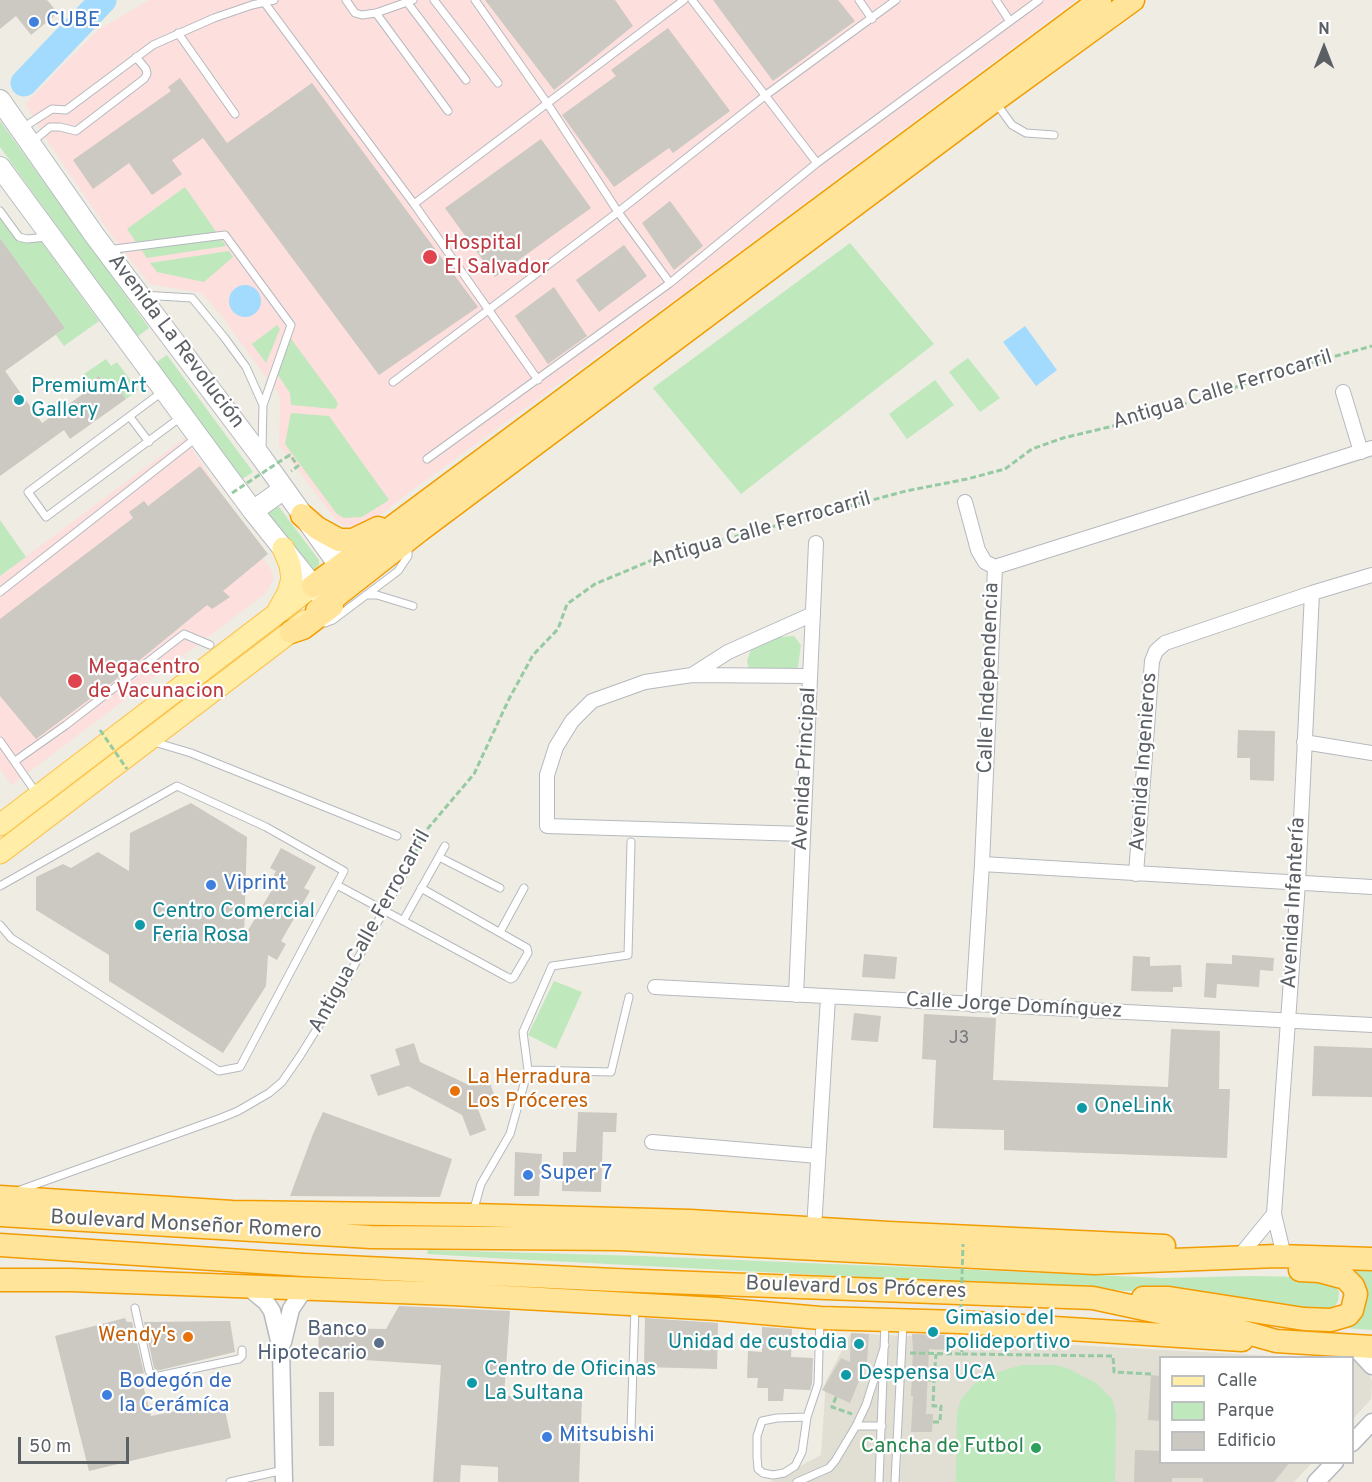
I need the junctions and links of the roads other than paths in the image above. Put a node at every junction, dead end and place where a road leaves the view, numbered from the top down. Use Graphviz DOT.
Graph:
graph roads {
  1 [pos="274,0"];
  2 [pos="346,0"];
  3 [pos="434,0"];
  4 [pos="475,0"];
  5 [pos="684,0"];
  6 [pos="692,0"];
  7 [pos="859,0"];
  8 [pos="896,0"];
  9 [pos="996,0"];
  10 [pos="1039,0"];
  11 [pos="1100,0"];
  12 [pos="1133,0"];
  13 [pos="410,1"];
  14 [pos="264,2"];
  15 [pos="375,14"];
  16 [pos="872,19"];
  17 [pos="1009,20"];
  18 [pos="178,33"];
  19 [pos="135,57"];
  20 [pos="466,80"];
  21 [pos="498,83"];
  22 [pos="989,94"];
  23 [pos="766,96"];
  24 [pos="0,100"];
  25 [pos="547,103"];
  26 [pos="448,111"];
  27 [pos="235,114"];
  28 [pos="1054,135"];
  29 [pos="26,136"];
  30 [pos="817,163"];
  31 [pos="0,167"];
  32 [pos="414,204"];
  33 [pos="0,212"];
  34 [pos="618,212"];
  35 [pos="51,236"];
  36 [pos="105,250"];
  37 [pos="670,283"];
  38 [pos="139,294"];
  39 [pos="490,310"];
  40 [pos="538,380"];
  41 [pos="393,382"];
  42 [pos="165,390"];
  43 [pos="1343,392"];
  44 [pos="263,405"];
  45 [pos="564,411"];
  46 [pos="183,416"];
  47 [pos="130,417"];
  48 [pos="198,437"];
  49 [pos="149,442"];
  50 [pos="1366,450"];
  51 [pos="262,458"];
  52 [pos="427,459"];
  53 [pos="287,480"];
  54 [pos="965,502"];
  55 [pos="421,505"];
  56 [pos="253,511"];
  57 [pos="302,515"];
  58 [pos="414,539"];
  59 [pos="816,543"];
  60 [pos="283,548"];
  61 [pos="995,567"];
  62 [pos="1372,575"];
  63 [pos="353,582"];
  64 [pos="0,592"];
  65 [pos="1312,593"];
  66 [pos="413,606"];
  67 [pos="311,611"];
  68 [pos="276,614"];
  69 [pos="813,614"];
  70 [pos="210,645"];
  71 [pos="692,675"];
  72 [pos="810,676"];
  73 [pos="0,741"];
  74 [pos="149,741"];
  75 [pos="1304,742"];
  76 [pos="1372,753"];
  77 [pos="15,760"];
  78 [pos="38,796"];
  79 [pos="0,825"];
  80 [pos="803,834"];
  81 [pos="397,836"];
  82 [pos="631,842"];
  83 [pos="445,846"];
  84 [pos="0,853"];
  85 [pos="439,857"];
  86 [pos="410,862"];
  87 [pos="982,864"];
  88 [pos="1136,874"];
  89 [pos="1298,883"];
  90 [pos="337,885"];
  91 [pos="0,886"];
  92 [pos="1372,887"];
  93 [pos="421,888"];
  94 [pos="500,888"];
  95 [pos="524,888"];
  96 [pos="384,911"];
  97 [pos="404,921"];
  98 [pos="0,925"];
  99 [pos="500,932"];
  100 [pos="655,987"];
  101 [pos="796,995"];
  102 [pos="629,997"];
  103 [pos="828,997"];
  104 [pos="973,1005"];
  105 [pos="1288,1020"];
  106 [pos="1372,1025"];
  107 [pos="528,1070"];
  108 [pos="652,1142"];
  109 [pos="819,1156"];
  110 [pos="0,1201"];
  111 [pos="1274,1214"];
  112 [pos="443,1215"];
  113 [pos="472,1215"];
  114 [pos="814,1229"];
  115 [pos="371,1236"];
  116 [pos="619,1239"];
  117 [pos="0,1245"];
  118 [pos="1243,1252"];
  119 [pos="1280,1256"];
  120 [pos="1372,1259"];
  121 [pos="1095,1263"];
  122 [pos="370,1268"];
  123 [pos="0,1280"];
  124 [pos="614,1280"];
  125 [pos="249,1288"];
  126 [pos="311,1290"];
  127 [pos="453,1294"];
  128 [pos="1093,1298"];
  129 [pos="635,1304"];
  130 [pos="135,1308"];
  131 [pos="820,1318"];
  132 [pos="894,1321"];
  133 [pos="1276,1341"];
  134 [pos="885,1345"];
  135 [pos="1344,1346"];
  136 [pos="1372,1347"];
  137 [pos="281,1349"];
  138 [pos="242,1350"];
  139 [pos="1372,1366"];
  140 [pos="807,1418"];
  141 [pos="1372,1422"];
  142 [pos="856,1426"];
  143 [pos="882,1426"];
  144 [pos="631,1429"];
  145 [pos="1354,1442"];
  146 [pos="1333,1464"];
  147 [pos="284,1476"];
  148 [pos="230,1482"];
  149 [pos="797,1482"];
  150 [pos="879,1482"];
  151 [pos="895,1482"];
  152 [pos="1316,1482"];
  1 -- 14 [label="lane"];
  2 -- 15 [label="lane"];
  3 -- 21 [label="lane"];
  4 -- 25 [label="lane"];
  5 -- 25 [label="lane"];
  6 -- 23 [label="lane"];
  7 -- 16 [label="lane"];
  8 -- 16 [label="lane"];
  9 -- 17 [label="lane"];
  10 -- 17 [label="lane"];
  11 -- 22 [label="highway"];
  12 -- 22 [label="highway"];
  13 -- 15 [label="lane"];
  13 -- 20 [label="lane"];
  14 -- 18 [label="lane"];
  14 -- 32 [label="lane"];
  15 -- 26 [label="lane"];
  16 -- 23 [label="lane"];
  17 -- 30 [label="lane"];
  18 -- 19 [label="lane"];
  18 -- 27 [label="lane"];
  19 -- 29 [label="lane"];
  19 -- 29 [label="lane"];
  22 -- 28 [label="lane"];
  22 -- 45 [label="highway"];
  23 -- 30 [label="lane"];
  23 -- 34 [label="lane"];
  24 -- 29 [label="main road, Avenida La Revolución"];
  25 -- 32 [label="lane"];
  25 -- 34 [label="lane"];
  29 -- 36 [label="main road, Avenida La Revolución"];
  30 -- 37 [label="lane"];
  31 -- 35 [label="main road, Avenida La Revolución"];
  32 -- 39 [label="lane"];
  33 -- 35 [label="lane"];
  34 -- 37 [label="lane"];
  34 -- 39 [label="lane"];
  35 -- 42 [label="main road, Avenida La Revolución"];
  36 -- 38 [label="main road, Avenida La Revolución"];
  36 -- 44 [label="lane"];
  37 -- 40 [label="lane"];
  38 -- 44 [label="lane"];
  38 -- 51 [label="main road, Avenida La Revolución"];
  39 -- 40 [label="lane"];
  39 -- 41 [label="lane"];
  40 -- 52 [label="lane"];
  42 -- 46 [label="main road, Avenida La Revolución"];
  42 -- 47 [label="lane"];
  43 -- 50 [label="street"];
  44 -- 51 [label="lane"];
  45 -- 55 [label="highway"];
  45 -- 58 [label="highway"];
  46 -- 48 [label="main road, Avenida La Revolución"];
  46 -- 49 [label="lane"];
  47 -- 49 [label="lane"];
  47 -- 49 [label="lane"];
  48 -- 56 [label="main road, Avenida La Revolución"];
  48 -- 64 [label="lane"];
  50 -- 61 [label="street, Calle Independencia"];
  51 -- 53 [label="main road, Avenida La Revolución"];
  53 -- 56 [label="main road"];
  53 -- 57 [label="main road, Avenida La Revolución"];
  54 -- 61 [label="street"];
  55 -- 57 [label="highway"];
  55 -- 63 [label="highway"];
  56 -- 60 [label="main road, Avenida La Revolución"];
  57 -- 63 [label="main road, Avenida La Revolución"];
  58 -- 63 [label="highway"];
  58 -- 67 [label="highway"];
  59 -- 69 [label="street, Avenida Principal"];
  60 -- 67 [label="main road, Avenida La Revolución"];
  60 -- 68 [label="main road"];
  61 -- 87 [label="street, Calle Independencia"];
  62 -- 65 [label="street"];
  63 -- 66 [label="lane"];
  63 -- 67 [label="highway"];
  65 -- 75 [label="street, Avenida Infantería"];
  65 -- 88 [label="street, Avenida Ingenieros"];
  67 -- 68 [label="main road"];
  67 -- 74 [label="main road"];
  68 -- 78 [label="main road"];
  69 -- 71 [label="street"];
  69 -- 72 [label="street, Avenida Principal"];
  70 -- 77 [label="lane"];
  71 -- 72 [label="street"];
  71 -- 80 [label="street"];
  72 -- 80 [label="street, Avenida Principal"];
  73 -- 77 [label="lane"];
  74 -- 81 [label="lane"];
  74 -- 84 [label="main road"];
  75 -- 76 [label="street"];
  75 -- 89 [label="street, Avenida Infantería"];
  77 -- 78 [label="lane"];
  78 -- 79 [label="main road"];
  80 -- 101 [label="street, Avenida Principal"];
  82 -- 107 [label="lane"];
  83 -- 85 [label="lane"];
  85 -- 93 [label="lane"];
  85 -- 94 [label="lane"];
  86 -- 96 [label="lane, Antigua Calle Ferrocarril"];
  87 -- 88 [label="street"];
  87 -- 104 [label="street, Calle Independencia"];
  88 -- 89 [label="street"];
  89 -- 92 [label="street"];
  89 -- 105 [label="street, Avenida Infantería"];
  90 -- 91 [label="lane"];
  90 -- 96 [label="lane"];
  90 -- 98 [label="lane"];
  93 -- 97 [label="lane"];
  93 -- 99 [label="lane"];
  95 -- 99 [label="lane"];
  96 -- 97 [label="lane"];
  96 -- 110 [label="lane, Antigua Calle Ferrocarril"];
  97 -- 99 [label="lane"];
  100 -- 101 [label="street, Calle Jorge Domínguez"];
  101 -- 103 [label="street, Calle Jorge Domínguez"];
  102 -- 107 [label="lane"];
  103 -- 104 [label="street, Calle Jorge Domínguez"];
  103 -- 109 [label="street"];
  104 -- 105 [label="street, Calle Jorge Domínguez"];
  105 -- 106 [label="street, Calle Jorge Domínguez"];
  105 -- 111 [label="street, Avenida Infantería"];
  107 -- 113 [label="lane"];
  108 -- 109 [label="street"];
  109 -- 114 [label="street"];
  110 -- 112 [label="highway"];
  110 -- 115 [label="highway, Boulevard Monseñor Romero"];
  111 -- 118 [label="street"];
  111 -- 119 [label="street, Avenida Infantería"];
  112 -- 113 [label="highway"];
  112 -- 116 [label="highway"];
  113 -- 114 [label="highway"];
  114 -- 118 [label="highway"];
  115 -- 116 [label="highway, Boulevard Los Próceres"];
  116 -- 121 [label="highway, Boulevard Los Próceres"];
  117 -- 122 [label="highway, Boulevard Monseñor Romero"];
  118 -- 119 [label="highway"];
  119 -- 120 [label="highway, Boulevard Los Próceres"];
  119 -- 121 [label="highway, Boulevard Los Próceres"];
  121 -- 128 [label="highway"];
  122 -- 124 [label="highway, Boulevard Los Próceres"];
  123 -- 125 [label="highway"];
  124 -- 127 [label="highway"];
  124 -- 128 [label="highway, Boulevard Los Próceres"];
  125 -- 126 [label="highway"];
  125 -- 137 [label="street"];
  126 -- 127 [label="highway"];
  126 -- 137 [label="street"];
  127 -- 129 [label="highway"];
  128 -- 133 [label="highway, Boulevard Los Próceres"];
  129 -- 131 [label="highway"];
  129 -- 144 [label="lane"];
  130 -- 138 [label="lane"];
  131 -- 132 [label="highway"];
  131 -- 140 [label="lane"];
  132 -- 133 [label="highway"];
  132 -- 134 [label="lane"];
  132 -- 151 [label="lane"];
  133 -- 135 [label="highway, Boulevard Los Próceres"];
  134 -- 142 [label="lane"];
  134 -- 143 [label="lane"];
  135 -- 136 [label="highway, Boulevard Los Próceres"];
  135 -- 139 [label="street"];
  137 -- 147 [label="street"];
  140 -- 140 [label="lane"];
  141 -- 145 [label="street"];
  142 -- 143 [label="lane"];
  142 -- 149 [label="lane"];
  143 -- 150 [label="lane"];
  146 -- 152 [label="street"];
  147 -- 148 [label="lane"];
}
